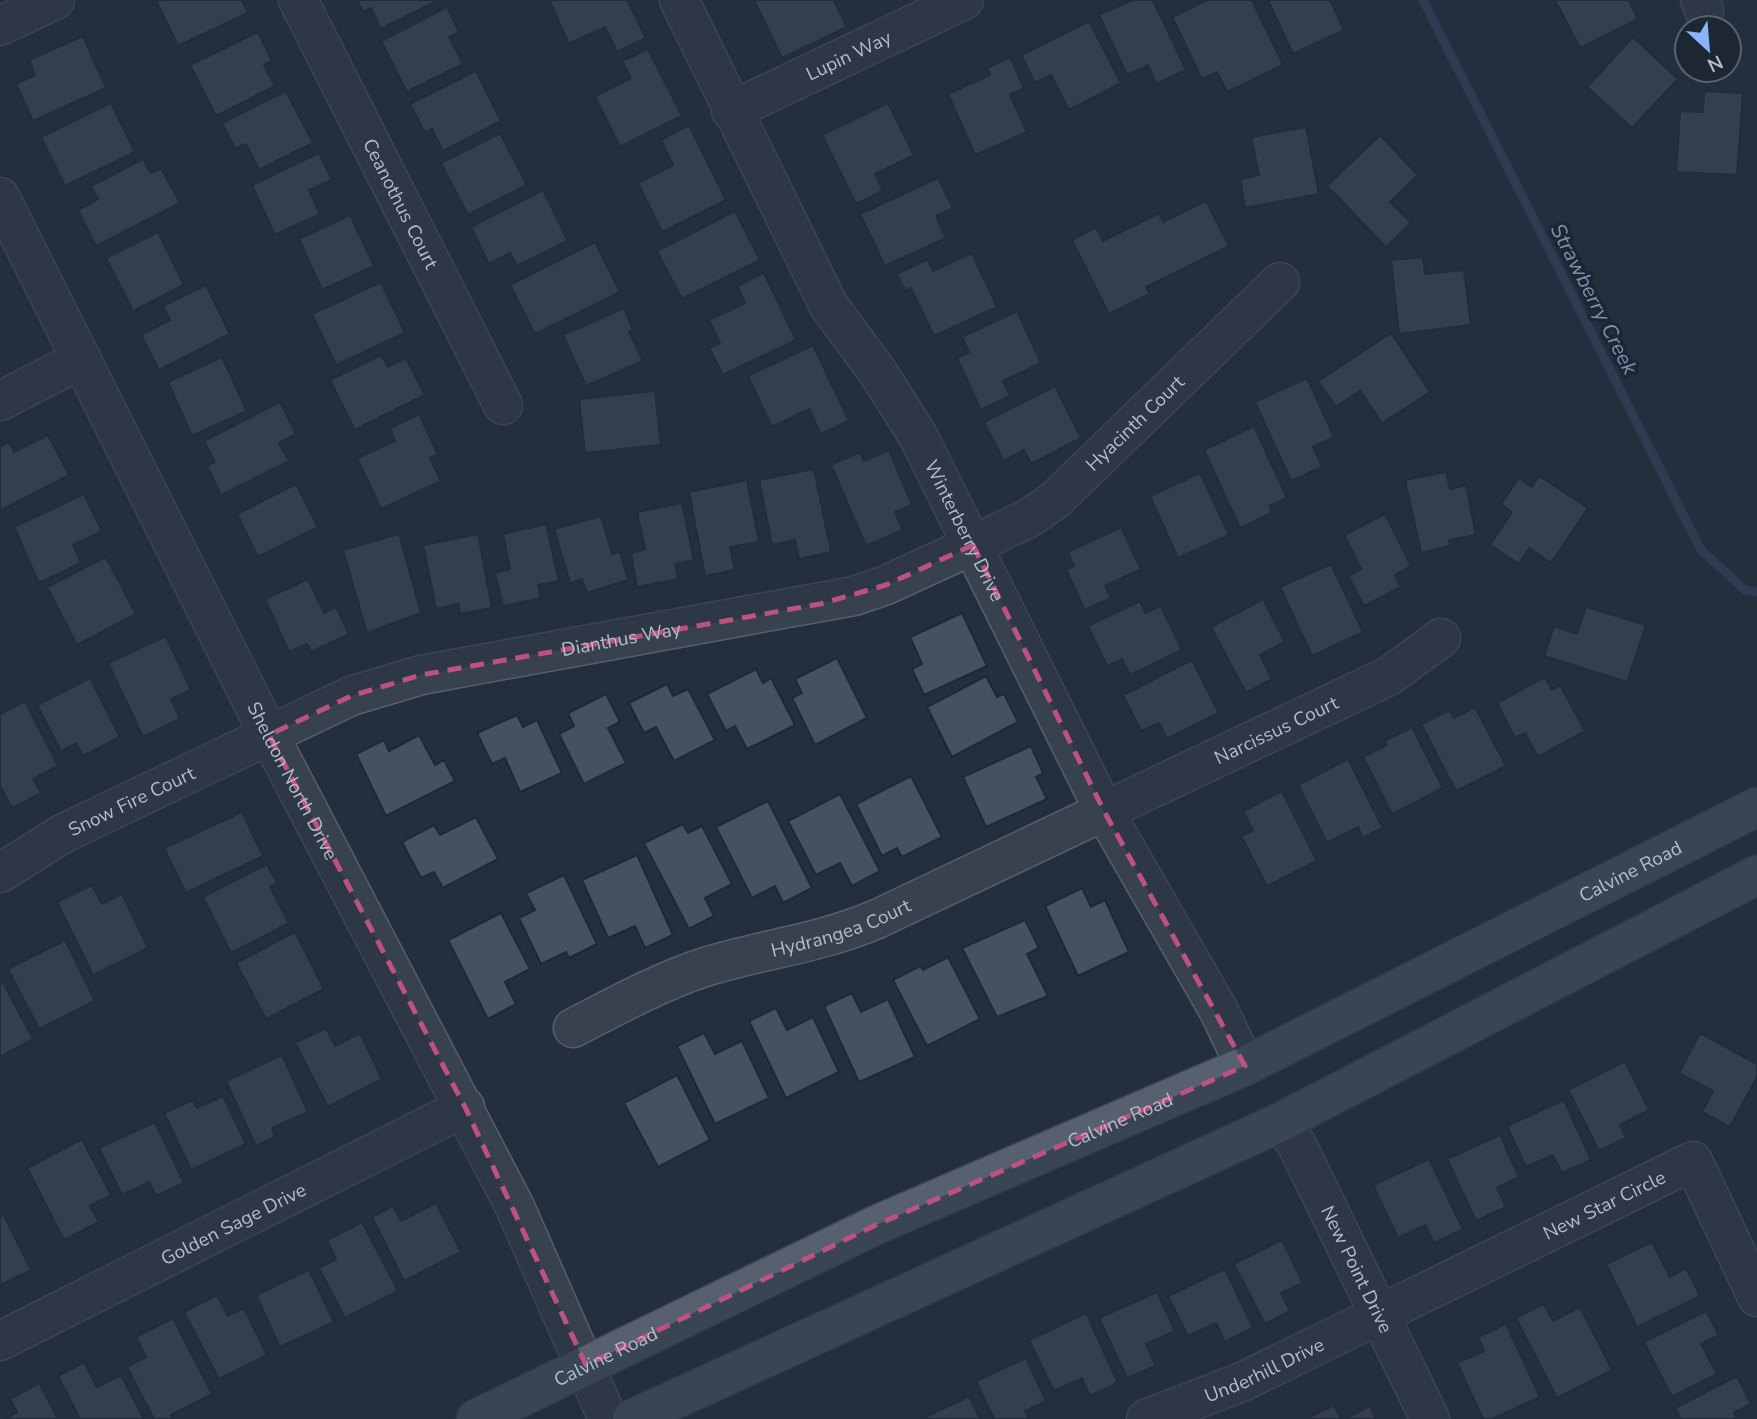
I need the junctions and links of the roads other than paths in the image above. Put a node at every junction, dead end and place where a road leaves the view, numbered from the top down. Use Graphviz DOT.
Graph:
graph roads {
  1 [pos="55,0"];
  2 [pos="298,0"];
  3 [pos="679,0"];
  4 [pos="964,0"];
  5 [pos="0,26"];
  6 [pos="731,111"];
  7 [pos="0,197"];
  8 [pos="1280,282"];
  9 [pos="82,359"];
  10 [pos="0,401"];
  11 [pos="503,405"];
  12 [pos="974,545"];
  13 [pos="1441,638"];
  14 [pos="269,736"];
  15 [pos="1757,807"];
  16 [pos="1104,811"];
  17 [pos="0,873"];
  18 [pos="1757,875"];
  19 [pos="573,1028"];
  20 [pos="1245,1066"];
  21 [pos="465,1107"];
  22 [pos="1281,1122"];
  23 [pos="1757,1297"];
  24 [pos="1380,1315"];
  25 [pos="0,1340"];
  26 [pos="586,1365"];
  27 [pos="476,1419"];
  28 [pos="608,1419"];
  29 [pos="632,1419"];
  30 [pos="1146,1419"];
  31 [pos="1430,1419"];
  1 -- 5 [label="street"];
  2 -- 11 [label="street, Ceanothus Court"];
  3 -- 6 [label="street, Winterberry Drive"];
  4 -- 6 [label="street, Lupin Way"];
  6 -- 12 [label="street, Winterberry Drive"];
  7 -- 9 [label="street, Sheldon North Drive"];
  8 -- 12 [label="street, Hyacinth Court"];
  9 -- 10 [label="street"];
  9 -- 14 [label="street, Sheldon North Drive"];
  12 -- 14 [label="street, Dianthus Way"];
  12 -- 16 [label="street, Winterberry Drive"];
  13 -- 16 [label="street, Narcissus Court"];
  14 -- 17 [label="street, Snow Fire Court"];
  14 -- 21 [label="street, Sheldon North Drive"];
  15 -- 20 [label="main road, Calvine Road"];
  16 -- 19 [label="street, Hydrangea Court"];
  16 -- 20 [label="street, Winterberry Drive"];
  18 -- 22 [label="main road"];
  20 -- 26 [label="main road, Calvine Road"];
  21 -- 25 [label="street, Golden Sage Drive"];
  21 -- 26 [label="street, Sheldon North Drive"];
  22 -- 24 [label="street, New Point Drive"];
  22 -- 29 [label="main road"];
  23 -- 24 [label="street, New Star Circle"];
  24 -- 30 [label="street, Underhill Drive"];
  24 -- 31 [label="street, New Point Drive"];
  26 -- 27 [label="main road, Calvine Road"];
  26 -- 28 [label="street, Sheldon North Drive"];
}
